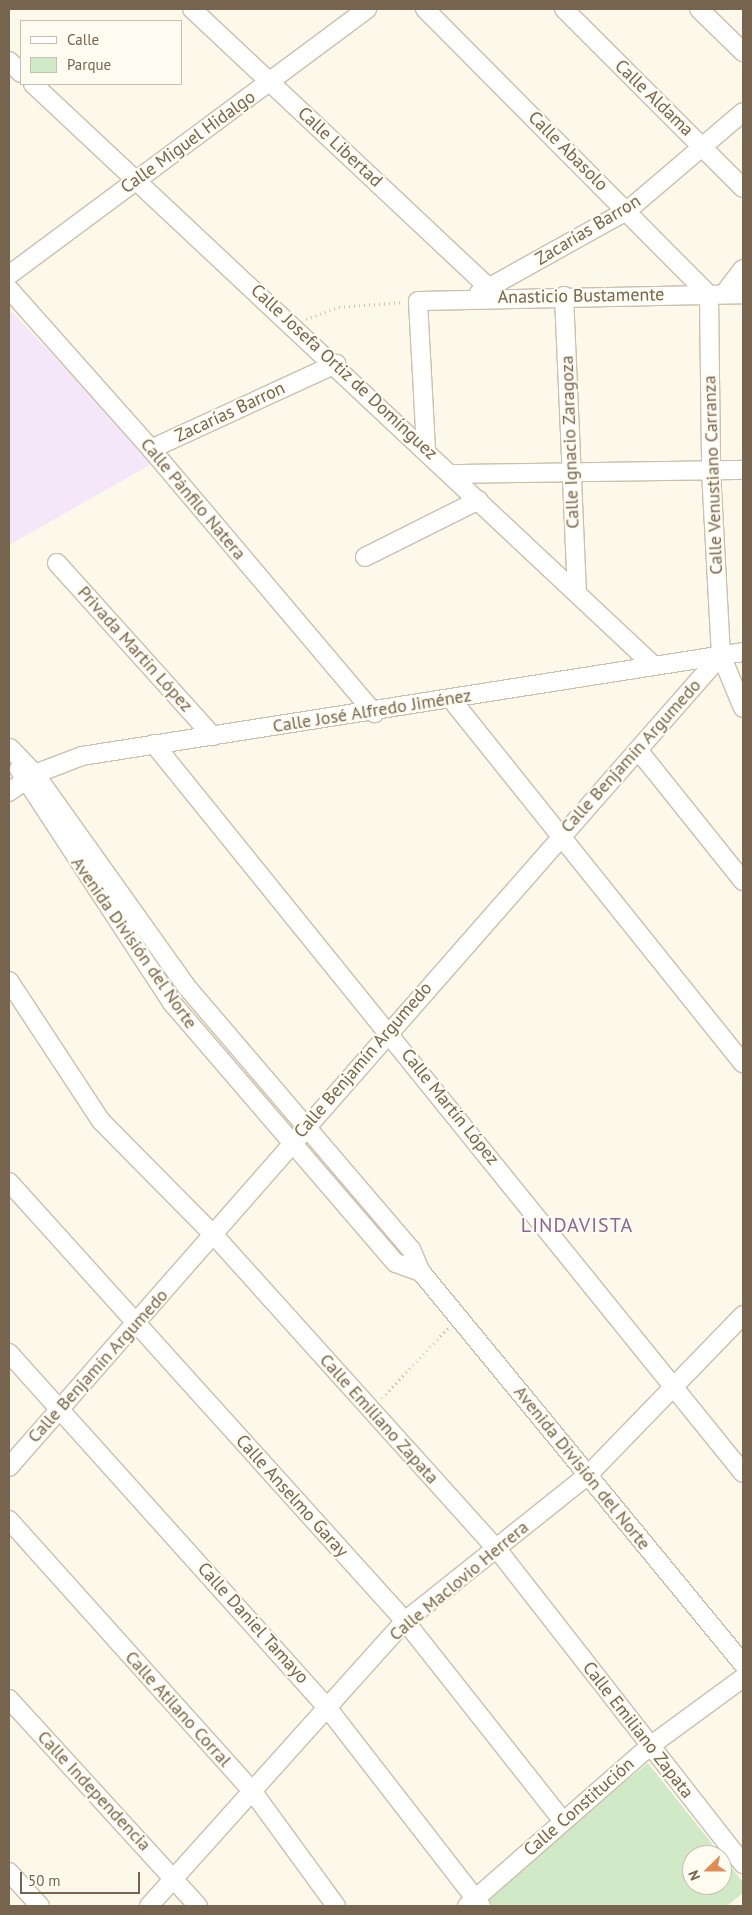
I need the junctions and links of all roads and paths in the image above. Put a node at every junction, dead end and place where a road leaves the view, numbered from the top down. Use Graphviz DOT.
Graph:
graph roads {
  1 [pos="192,9"];
  2 [pos="367,9"];
  3 [pos="425,9"];
  4 [pos="700,9"];
  5 [pos="568,10"];
  6 [pos="743,52"];
  7 [pos="9,61"];
  8 [pos="20,72"];
  9 [pos="272,82"];
  10 [pos="34,85"];
  11 [pos="743,112"];
  12 [pos="704,147"];
  13 [pos="135,180"];
  14 [pos="743,188"];
  15 [pos="628,210"];
  16 [pos="743,269"];
  17 [pos="9,275"];
  18 [pos="488,287"];
  19 [pos="9,290"];
  20 [pos="716,294"];
  21 [pos="743,294"];
  22 [pos="564,296"];
  23 [pos="470,298"];
  24 [pos="418,302"];
  25 [pos="294,324"];
  26 [pos="336,364"];
  27 [pos="151,449"];
  28 [pos="426,449"];
  29 [pos="743,470"];
  30 [pos="711,471"];
  31 [pos="453,474"];
  32 [pos="571,474"];
  33 [pos="479,500"];
  34 [pos="366,557"];
  35 [pos="57,563"];
  36 [pos="577,589"];
  37 [pos="743,652"];
  38 [pos="721,655"];
  39 [pos="652,664"];
  40 [pos="451,699"];
  41 [pos="743,708"];
  42 [pos="374,713"];
  43 [pos="213,736"];
  44 [pos="154,744"];
  45 [pos="9,747"];
  46 [pos="638,750"];
  47 [pos="29,777"];
  48 [pos="9,792"];
  49 [pos="561,834"];
  50 [pos="743,881"];
  51 [pos="9,981"];
  52 [pos="389,1030"];
  53 [pos="743,1064"];
  54 [pos="305,1127"];
  55 [pos="290,1142"];
  56 [pos="9,1182"];
  57 [pos="212,1233"];
  58 [pos="421,1272"];
  59 [pos="743,1316"];
  60 [pos="458,1318"];
  61 [pos="138,1325"];
  62 [pos="9,1353"];
  63 [pos="675,1390"];
  64 [pos="60,1407"];
  65 [pos="371,1410"];
  66 [pos="9,1466"];
  67 [pos="743,1472"];
  68 [pos="588,1475"];
  69 [pos="9,1520"];
  70 [pos="497,1549"];
  71 [pos="405,1621"];
  72 [pos="743,1664"];
  73 [pos="743,1678"];
  74 [pos="9,1698"];
  75 [pos="326,1706"];
  76 [pos="650,1746"];
  77 [pos="253,1792"];
  78 [pos="562,1820"];
  79 [pos="743,1864"];
  80 [pos="9,1872"];
  81 [pos="176,1879"];
  82 [pos="474,1904"];
  83 [pos="40,1906"];
  84 [pos="149,1906"];
  85 [pos="198,1906"];
  86 [pos="336,1906"];
  1 -- 9 [label="street, Calle Libertad"];
  2 -- 9 [label="street, Calle Miguel Hidalgo"];
  3 -- 15 [label="street, Calle Abasolo"];
  4 -- 6 [label="street"];
  5 -- 12 [label="street, Calle Aldama"];
  7 -- 8 [label="street"];
  9 -- 13 [label="street, Calle Miguel Hidalgo"];
  9 -- 18 [label="street, Calle Libertad"];
  10 -- 13 [label="street, Calle Josefa Ortiz de Domínguez"];
  11 -- 12 [label="street, Zacarías Barron"];
  12 -- 14 [label="street, Calle Aldama"];
  12 -- 15 [label="street, Zacarías Barron"];
  13 -- 17 [label="street, Calle Miguel Hidalgo"];
  13 -- 25 [label="street, Calle Josefa Ortiz de Domínguez"];
  15 -- 18 [label="street, Zacarías Barron"];
  15 -- 20 [label="street, Calle Abasolo"];
  16 -- 20 [label="street"];
  18 -- 23 [label="street, Zacarías Barron"];
  19 -- 27 [label="street, Calle Pánfilo Natera"];
  20 -- 21 [label="street, Anasticio Bustamente"];
  20 -- 22 [label="street, Anasticio Bustamente"];
  20 -- 30 [label="street, Calle Venustiano Carranza"];
  22 -- 23 [label="street, Anasticio Bustamente"];
  22 -- 32 [label="street, Calle Ignacio Zaragoza"];
  23 -- 24 [label="street, Anasticio Bustamente"];
  24 -- 25 [label="path"];
  24 -- 28 [label="street"];
  25 -- 26 [label="street, Calle Josefa Ortiz de Domínguez"];
  26 -- 27 [label="street, Zacarías Barron"];
  26 -- 28 [label="street, Calle Josefa Ortiz de Domínguez"];
  27 -- 42 [label="street, Calle Pánfilo Natera"];
  28 -- 31 [label="street, Calle Josefa Ortiz de Domínguez"];
  29 -- 30 [label="street"];
  30 -- 32 [label="street"];
  30 -- 38 [label="street, Calle Venustiano Carranza"];
  31 -- 32 [label="street"];
  31 -- 33 [label="street, Calle Josefa Ortiz de Domínguez"];
  32 -- 36 [label="street, Calle Ignacio Zaragoza"];
  33 -- 34 [label="street"];
  33 -- 36 [label="street, Calle Josefa Ortiz de Domínguez"];
  35 -- 43 [label="street, Privada Martín López"];
  36 -- 39 [label="street, Calle Josefa Ortiz de Domínguez"];
  37 -- 38 [label="street, Calle José Alfredo Jiménez"];
  38 -- 39 [label="street, Calle José Alfredo Jiménez"];
  38 -- 41 [label="street, Calle Venustiano Carranza"];
  38 -- 46 [label="street, Calle Benjamín Argumedo"];
  39 -- 40 [label="street, Calle José Alfredo Jiménez"];
  40 -- 42 [label="street, Calle José Alfredo Jiménez"];
  40 -- 49 [label="street"];
  42 -- 43 [label="street, Calle José Alfredo Jiménez"];
  43 -- 44 [label="street, Calle José Alfredo Jiménez"];
  44 -- 47 [label="street, Calle José Alfredo Jiménez"];
  44 -- 52 [label="street, Calle Martín López"];
  45 -- 47 [label="street, Avenida División del Norte"];
  46 -- 49 [label="street, Calle Benjamín Argumedo"];
  46 -- 50 [label="street"];
  47 -- 48 [label="street, Calle José Alfredo Jiménez"];
  47 -- 54 [label="street, Avenida División del Norte"];
  47 -- 55 [label="street, Avenida División del Norte"];
  49 -- 52 [label="street, Calle Benjamín Argumedo"];
  49 -- 53 [label="street"];
  51 -- 57 [label="street, Calle Emiliano Zapata"];
  52 -- 54 [label="street, Calle Benjamín Argumedo"];
  52 -- 63 [label="street, Calle Martín López"];
  54 -- 55 [label="street, Calle Benjamín Argumedo"];
  54 -- 58 [label="street, Avenida División del Norte"];
  55 -- 57 [label="street, Calle Benjamín Argumedo"];
  55 -- 58 [label="street, Avenida División del Norte"];
  56 -- 61 [label="street, Calle Anselmo Garay"];
  57 -- 61 [label="street, Calle Benjamín Argumedo"];
  57 -- 65 [label="street, Calle Emiliano Zapata"];
  58 -- 60 [label="street, Avenida División del Norte"];
  59 -- 63 [label="street, Calle Maclovio Herrera"];
  60 -- 65 [label="path"];
  60 -- 68 [label="street, Avenida División del Norte"];
  61 -- 64 [label="street, Calle Benjamín Argumedo"];
  61 -- 71 [label="street, Calle Anselmo Garay"];
  62 -- 64 [label="street, Calle Daniel Tamayo"];
  63 -- 67 [label="street, Calle Martín López"];
  63 -- 68 [label="street, Calle Maclovio Herrera"];
  64 -- 66 [label="street, Calle Benjamín Argumedo"];
  64 -- 75 [label="street, Calle Daniel Tamayo"];
  65 -- 70 [label="street, Calle Emiliano Zapata"];
  68 -- 70 [label="street, Calle Maclovio Herrera"];
  68 -- 72 [label="street, Avenida División del Norte"];
  69 -- 77 [label="street, Calle Atilano Corral"];
  70 -- 71 [label="street, Calle Maclovio Herrera"];
  70 -- 76 [label="street, Calle Emiliano Zapata"];
  71 -- 75 [label="street, Calle Maclovio Herrera"];
  71 -- 78 [label="street, Calle Anselmo Garay"];
  73 -- 76 [label="street, Calle Constitución"];
  74 -- 81 [label="street, Calle Independencia"];
  75 -- 77 [label="street, Calle Maclovio Herrera"];
  75 -- 82 [label="street, Calle Daniel Tamayo"];
  76 -- 78 [label="street, Calle Constitución"];
  76 -- 79 [label="street, Calle Emiliano Zapata"];
  77 -- 81 [label="street, Calle Maclovio Herrera"];
  77 -- 86 [label="street, Calle Atilano Corral"];
  78 -- 82 [label="street, Calle Constitución"];
  80 -- 83 [label="street"];
  81 -- 84 [label="street, Calle Maclovio Herrera"];
  81 -- 85 [label="street, Calle Independencia"];
}
